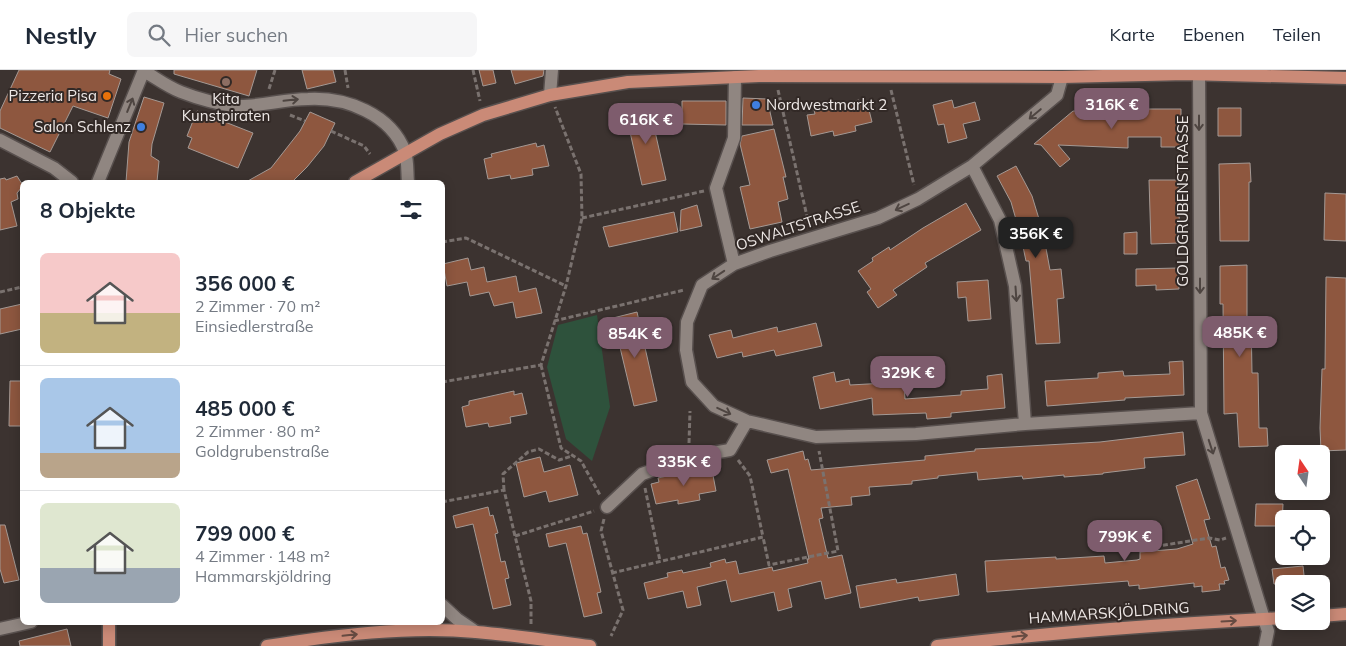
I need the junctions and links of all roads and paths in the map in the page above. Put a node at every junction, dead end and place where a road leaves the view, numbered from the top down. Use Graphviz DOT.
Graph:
graph roads {
  1 [pos="144,70"];
  2 [pos="275,70"];
  3 [pos="345,70"];
  4 [pos="473,70"];
  5 [pos="552,70"];
  6 [pos="1190,73"];
  7 [pos="734,77"];
  8 [pos="1062,77"];
  9 [pos="1346,78"];
  10 [pos="777,87"];
  11 [pos="890,87"];
  12 [pos="348,88"];
  13 [pos="268,93"];
  14 [pos="552,101"];
  15 [pos="480,102"];
  16 [pos="285,112"];
  17 [pos="305,121"];
  18 [pos="331,132"];
  19 [pos="0,140"];
  20 [pos="406,153"];
  21 [pos="370,154"];
  22 [pos="972,166"];
  23 [pos="69,180"];
  24 [pos="99,180"];
  25 [pos="359,180"];
  26 [pos="408,180"];
  27 [pos="914,185"];
  28 [pos="709,190"];
  29 [pos="582,218"];
  30 [pos="809,226"];
  31 [pos="445,242"];
  32 [pos="734,264"];
  33 [pos="566,286"];
  34 [pos="20,287"];
  35 [pos="690,288"];
  36 [pos="0,292"];
  37 [pos="554,321"];
  38 [pos="541,365"];
  39 [pos="445,381"];
  40 [pos="690,411"];
  41 [pos="1201,413"];
  42 [pos="747,421"];
  43 [pos="1025,424"];
  44 [pos="817,444"];
  45 [pos="730,450"];
  46 [pos="572,456"];
  47 [pos="689,456"];
  48 [pos="642,474"];
  49 [pos="504,490"];
  50 [pos="445,501"];
  51 [pos="607,507"];
  52 [pos="515,536"];
  53 [pos="763,536"];
  54 [pos="1229,538"];
  55 [pos="1152,551"];
  56 [pos="660,561"];
  57 [pos="612,573"];
  58 [pos="445,608"];
  59 [pos="1346,614"];
  60 [pos="1330,615"];
  61 [pos="1264,618"];
  62 [pos="1275,618"];
  63 [pos="20,624"];
  64 [pos="531,624"];
  65 [pos="109,625"];
  66 [pos="0,629"];
  67 [pos="476,632"];
  68 [pos="612,636"];
  69 [pos="109,646"];
  70 [pos="267,646"];
  71 [pos="590,646"];
  72 [pos="937,646"];
  73 [pos="1265,646"];
  1 -- 20 [label="street, one-way"];
  24 -- 1 [label="street, one-way"];
  2 -- 13 [label="path"];
  3 -- 12 [label="path"];
  4 -- 15 [label="path"];
  5 -- 14 [label="street"];
  6 -- 8 [label="main road"];
  6 -- 9 [label="main road"];
  6 -- 41 [label="street, GOLDGRUBENSTRASSE, one-way"];
  7 -- 8 [label="main road"];
  7 -- 14 [label="main road"];
  7 -- 32 [label="street"];
  8 -- 22 [label="street, OSWALTSTRASSE, one-way"];
  10 -- 30 [label="path"];
  11 -- 27 [label="path"];
  14 -- 20 [label="main road"];
  14 -- 29 [label="path"];
  16 -- 17 [label="path"];
  18 -- 21 [label="path"];
  19 -- 23 [label="street"];
  20 -- 25 [label="main road"];
  20 -- 26 [label="street"];
  22 -- 32 [label="street, OSWALTSTRASSE, one-way"];
  22 -- 43 [label="street, one-way"];
  28 -- 29 [label="path"];
  29 -- 33 [label="path"];
  31 -- 33 [label="path"];
  32 -- 42 [label="street, OSWALTSTRASSE, one-way"];
  33 -- 37 [label="path"];
  34 -- 36 [label="path"];
  35 -- 37 [label="path"];
  37 -- 38 [label="path"];
  38 -- 39 [label="path"];
  38 -- 46 [label="path"];
  40 -- 47 [label="path"];
  41 -- 43 [label="street, OSWALTSTRASSE"];
  41 -- 61 [label="street, GOLDGRUBENSTRASSE, one-way"];
  42 -- 43 [label="street, OSWALTSTRASSE"];
  42 -- 45 [label="street"];
  44 -- 53 [label="path"];
  45 -- 47 [label="street"];
  45 -- 53 [label="path"];
  46 -- 49 [label="path"];
  46 -- 51 [label="path"];
  47 -- 48 [label="street"];
  48 -- 51 [label="street"];
  48 -- 56 [label="path"];
  49 -- 50 [label="path"];
  49 -- 52 [label="path"];
  51 -- 52 [label="path"];
  51 -- 57 [label="path"];
  52 -- 64 [label="path"];
  53 -- 56 [label="path"];
  54 -- 55 [label="path"];
  56 -- 57 [label="path"];
  57 -- 68 [label="path"];
  58 -- 67 [label="street"];
  59 -- 60 [label="main road"];
  61 -- 62 [label="main road, HAMMARSKJÖLDRING"];
  72 -- 61 [label="main road, HAMMARSKJÖLDRING, one-way"];
  61 -- 73 [label="street, GOLDGRUBENSTRASSE"];
  63 -- 66 [label="street"];
  65 -- 69 [label="main road"];
  70 -- 67 [label="main road, one-way"];
  67 -- 71 [label="main road"];
}
